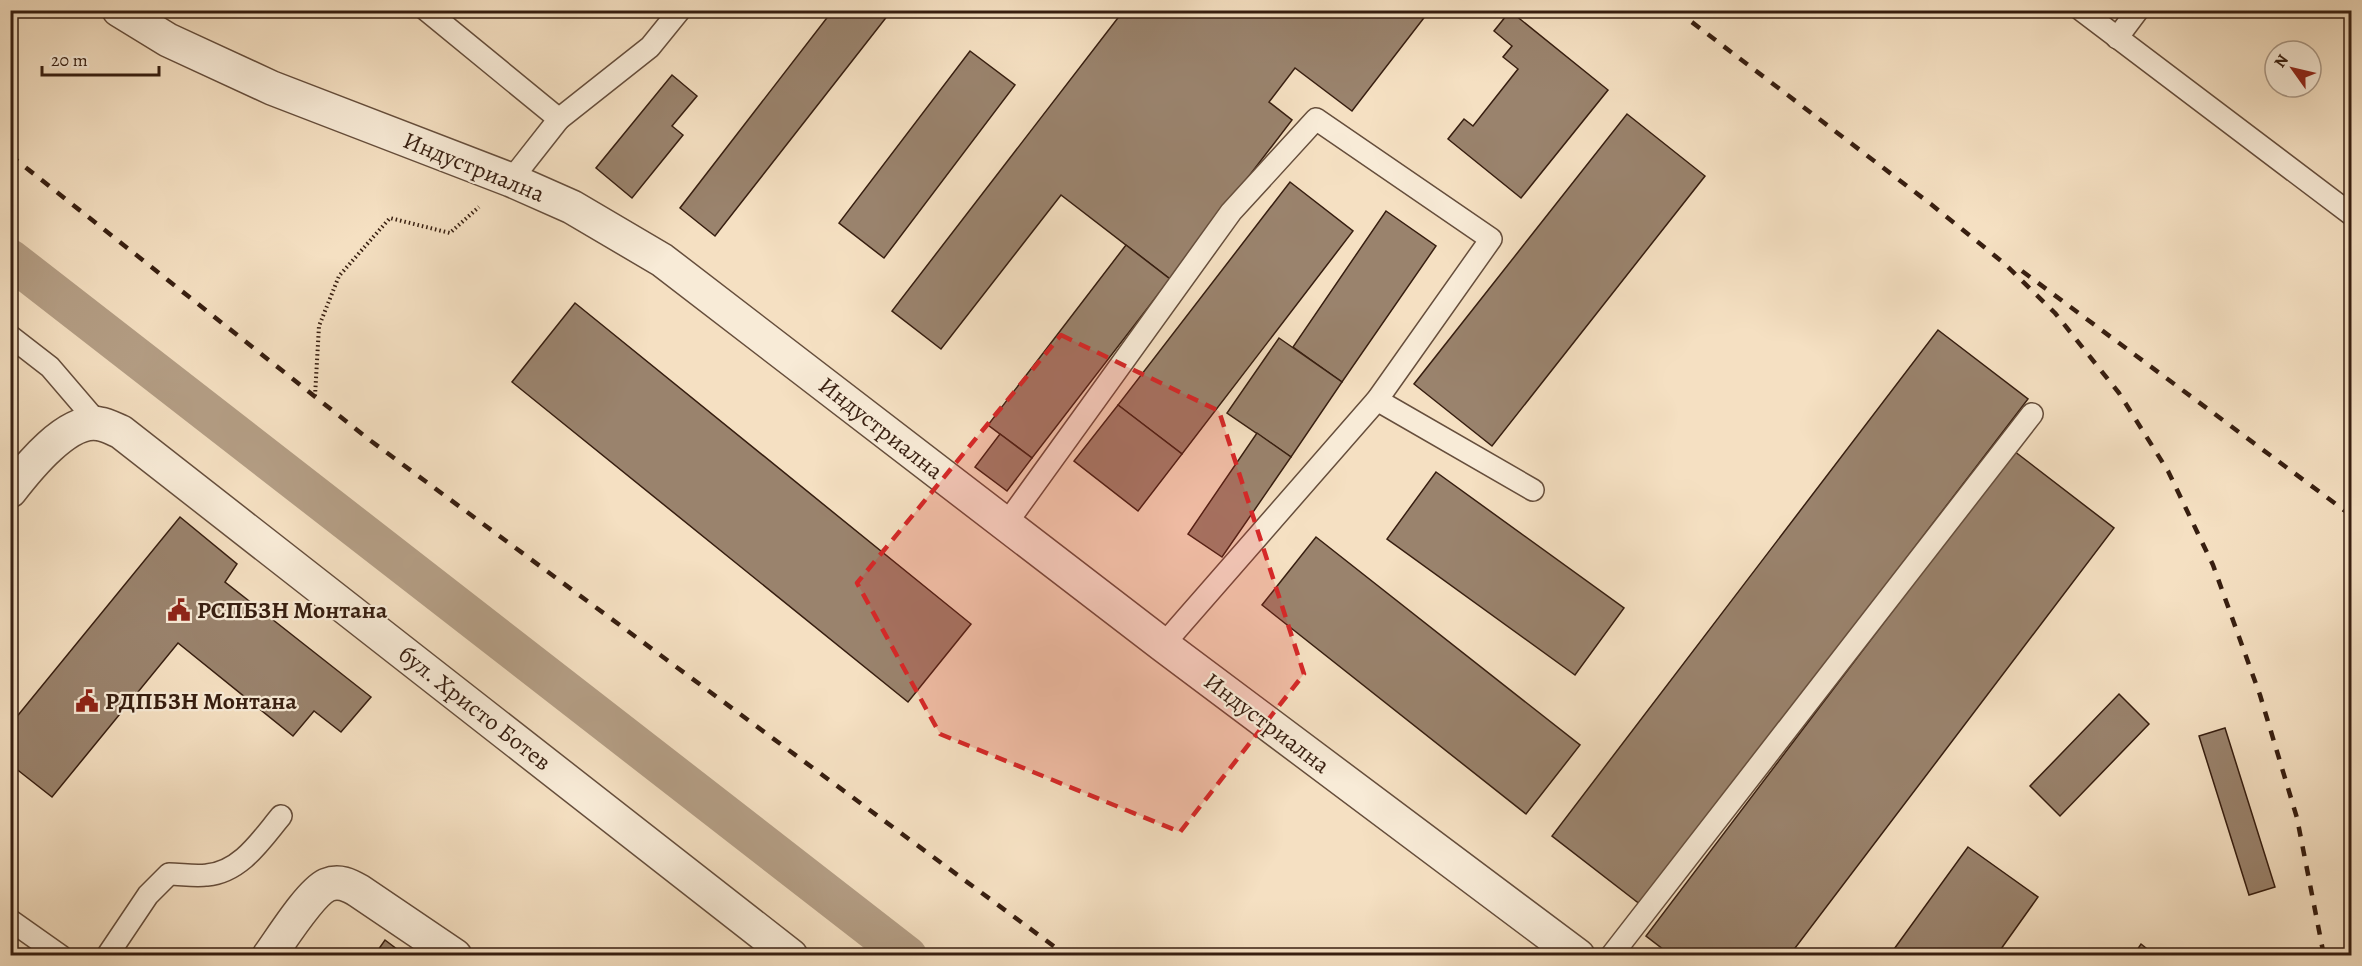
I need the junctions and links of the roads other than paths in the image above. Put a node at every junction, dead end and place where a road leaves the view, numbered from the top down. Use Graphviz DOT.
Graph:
graph roads {
  1 [pos="119,10"];
  2 [pos="426,10"];
  3 [pos="680,10"];
  4 [pos="2081,10"];
  5 [pos="2138,10"];
  6 [pos="2117,38"];
  7 [pos="559,119"];
  8 [pos="511,180"];
  9 [pos="2352,215"];
  10 [pos="10,336"];
  11 [pos="1377,399"];
  12 [pos="2032,414"];
  13 [pos="98,423"];
  14 [pos="1533,490"];
  15 [pos="10,491"];
  16 [pos="1006,524"];
  17 [pos="1163,645"];
  18 [pos="281,816"];
  19 [pos="10,920"];
  20 [pos="61,956"];
  21 [pos="107,956"];
  22 [pos="269,956"];
  23 [pos="454,956"];
  24 [pos="791,956"];
  25 [pos="1578,956"];
  26 [pos="1611,956"];
  1 -- 8 [label="street, Индустриална"];
  2 -- 7 [label="lane"];
  3 -- 7 [label="lane"];
  4 -- 6 [label="lane"];
  5 -- 6 [label="lane"];
  6 -- 9 [label="lane"];
  7 -- 8 [label="lane"];
  8 -- 16 [label="street, Индустриална"];
  10 -- 13 [label="lane"];
  11 -- 14 [label="lane"];
  11 -- 16 [label="lane"];
  11 -- 17 [label="lane"];
  12 -- 26 [label="lane"];
  13 -- 15 [label="street"];
  13 -- 24 [label="street, бул. Христо Ботев"];
  16 -- 17 [label="street, Индустриална"];
  17 -- 25 [label="street, Индустриална"];
  18 -- 21 [label="lane"];
  19 -- 20 [label="lane"];
  22 -- 23 [label="street"];
}
